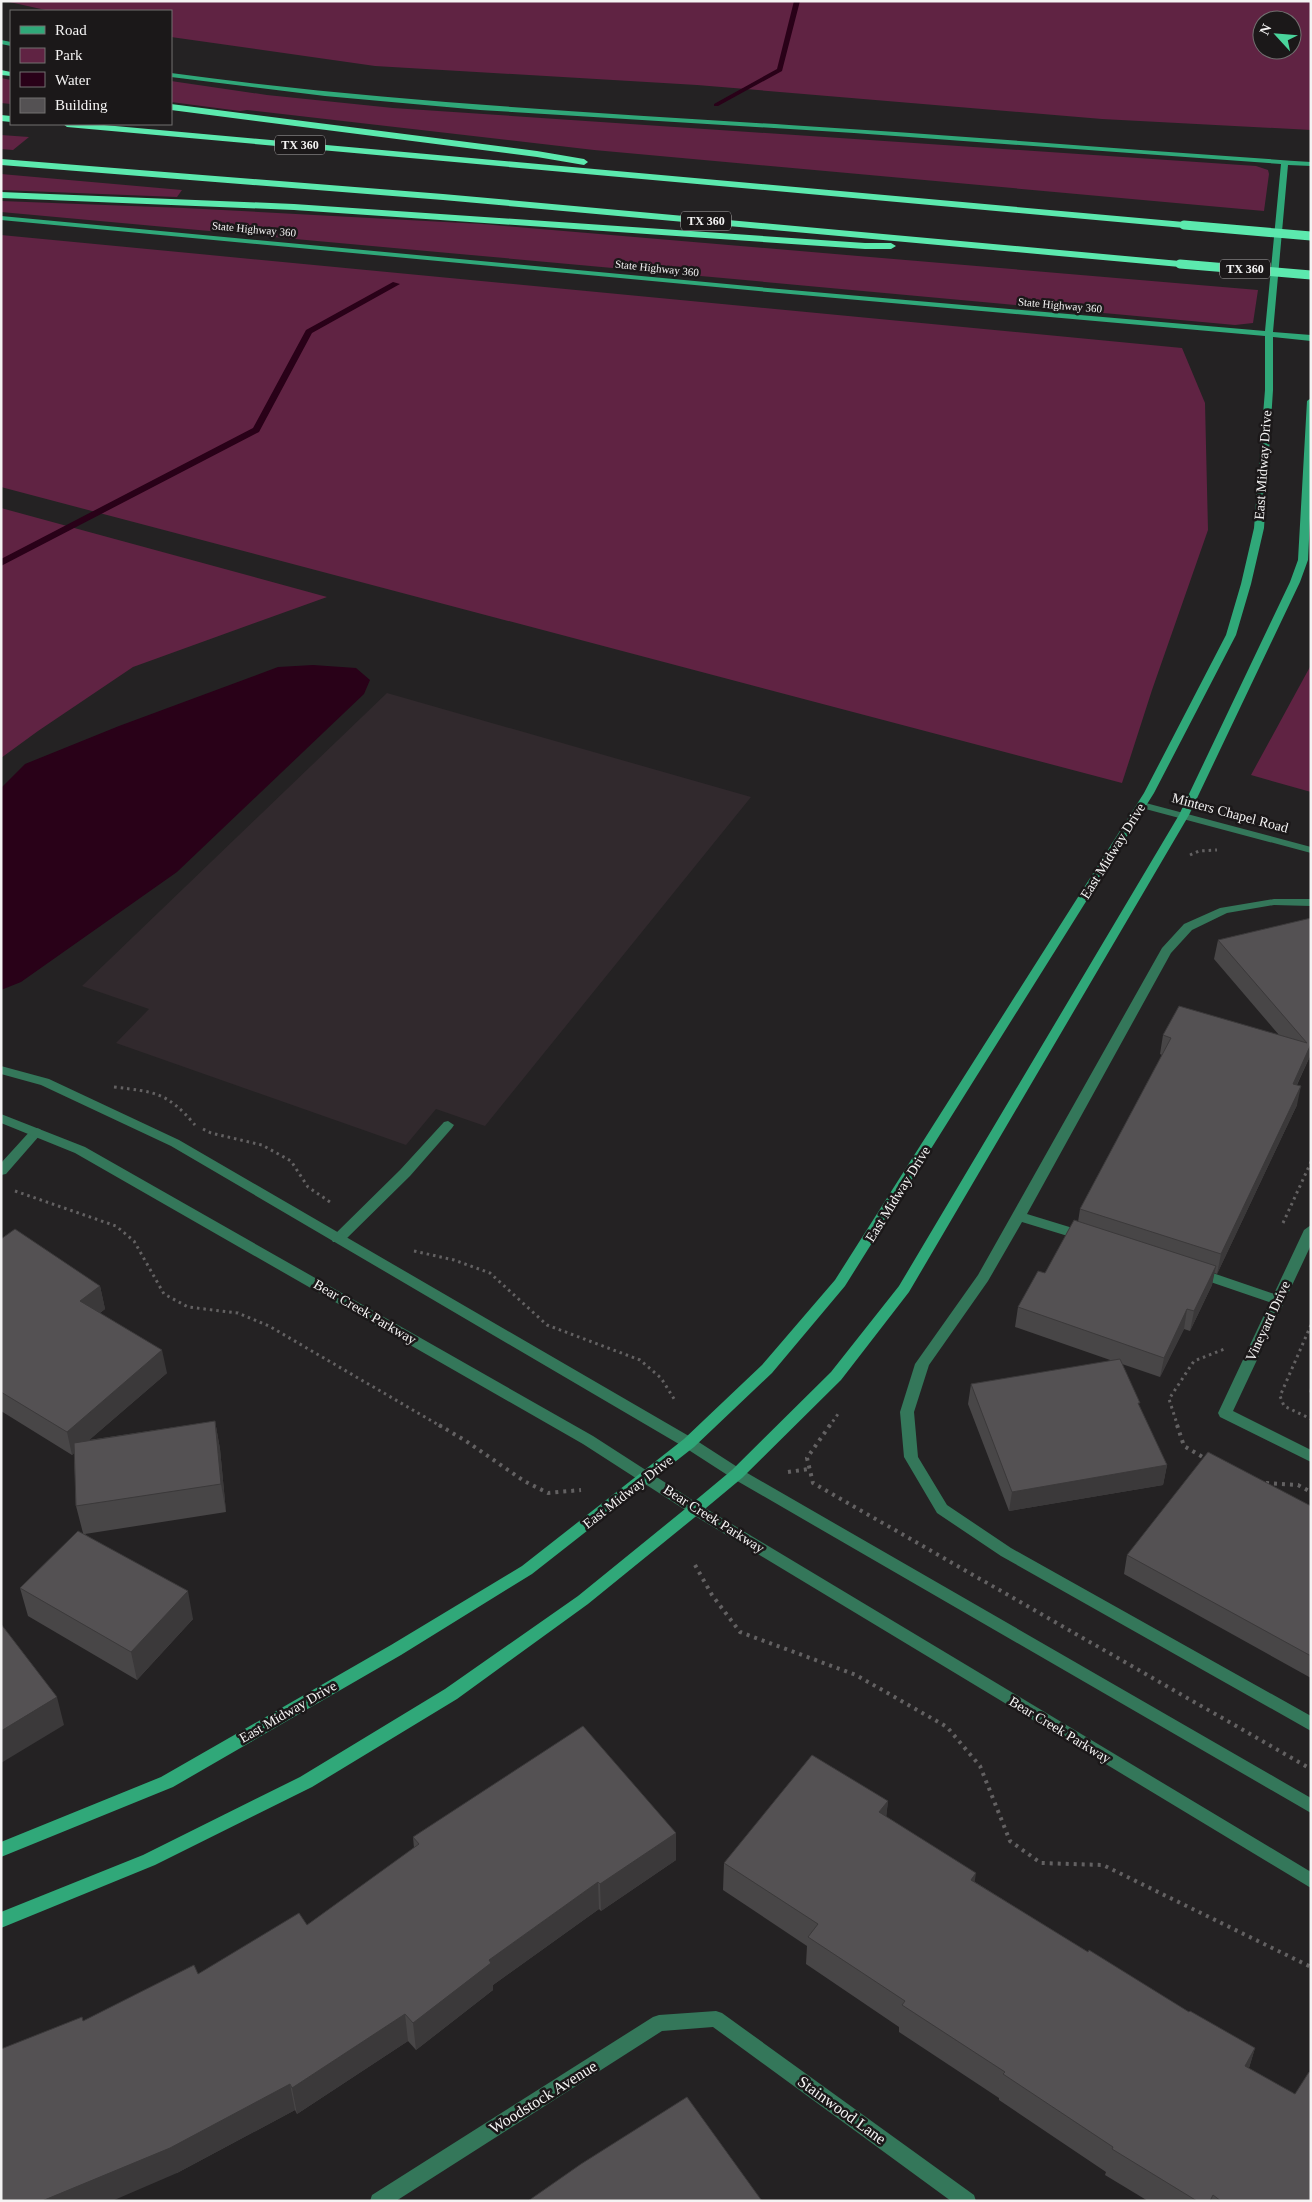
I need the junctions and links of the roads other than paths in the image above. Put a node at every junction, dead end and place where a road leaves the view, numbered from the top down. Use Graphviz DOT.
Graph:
graph roads {
  1 [pos="172,76"];
  2 [pos="172,107"];
  3 [pos="78,125"];
  4 [pos="1,162"];
  5 [pos="1284,162"];
  6 [pos="1311,164"];
  7 [pos="675,178"];
  8 [pos="1,195"];
  9 [pos="1,218"];
  10 [pos="1311,236"];
  11 [pos="969,244"];
  12 [pos="1311,275"];
  13 [pos="1269,334"];
  14 [pos="1311,338"];
  15 [pos="1311,401"];
  16 [pos="1142,805"];
  17 [pos="1184,815"];
  18 [pos="1311,850"];
  19 [pos="1311,903"];
  20 [pos="1,1070"];
  21 [pos="1,1118"];
  22 [pos="448,1125"];
  23 [pos="36,1132"];
  24 [pos="1,1171"];
  25 [pos="1019,1216"];
  26 [pos="1310,1231"];
  27 [pos="338,1239"];
  28 [pos="1094,1240"];
  29 [pos="1187,1270"];
  30 [pos="1278,1300"];
  31 [pos="689,1443"];
  32 [pos="1311,1457"];
  33 [pos="737,1474"];
  34 [pos="648,1477"];
  35 [pos="695,1509"];
  36 [pos="1311,1724"];
  37 [pos="1311,1806"];
  38 [pos="1,1850"];
  39 [pos="1311,1881"];
  40 [pos="1,1920"];
  41 [pos="716,2019"];
  42 [pos="379,2201"];
  43 [pos="967,2201"];
  1 -- 5 [label="main road"];
  2 -- 7 [label="highway"];
  3 -- 7 [label="highway, TX 360"];
  4 -- 11 [label="highway, TX 360"];
  5 -- 6 [label="main road"];
  5 -- 13 [label="main road, East Midway Drive"];
  7 -- 10 [label="highway, TX 360, bridge"];
  8 -- 11 [label="highway"];
  9 -- 13 [label="main road, State Highway 360"];
  11 -- 12 [label="highway, TX 360, bridge"];
  13 -- 14 [label="main road, State Highway 360"];
  13 -- 16 [label="main road, East Midway Drive"];
  15 -- 17 [label="main road"];
  16 -- 17 [label="street, Minters Chapel Road"];
  16 -- 31 [label="main road, East Midway Drive"];
  17 -- 18 [label="street, Minters Chapel Road"];
  17 -- 33 [label="main road"];
  19 -- 25 [label="street"];
  20 -- 27 [label="street"];
  21 -- 23 [label="street, Bear Creek Parkway"];
  22 -- 27 [label="street"];
  23 -- 24 [label="street"];
  23 -- 34 [label="street, Bear Creek Parkway"];
  25 -- 28 [label="street"];
  25 -- 36 [label="street"];
  26 -- 30 [label="street, Vineyard Drive"];
  27 -- 31 [label="street"];
  29 -- 30 [label="street"];
  30 -- 32 [label="street, Vineyard Drive"];
  31 -- 33 [label="street"];
  31 -- 34 [label="main road, East Midway Drive"];
  33 -- 35 [label="main road"];
  33 -- 37 [label="street"];
  34 -- 35 [label="street, Bear Creek Parkway"];
  34 -- 38 [label="main road, East Midway Drive"];
  35 -- 39 [label="street, Bear Creek Parkway"];
  35 -- 40 [label="main road"];
  41 -- 42 [label="street, Woodstock Avenue"];
  41 -- 43 [label="street, Stainwood Lane"];
}
